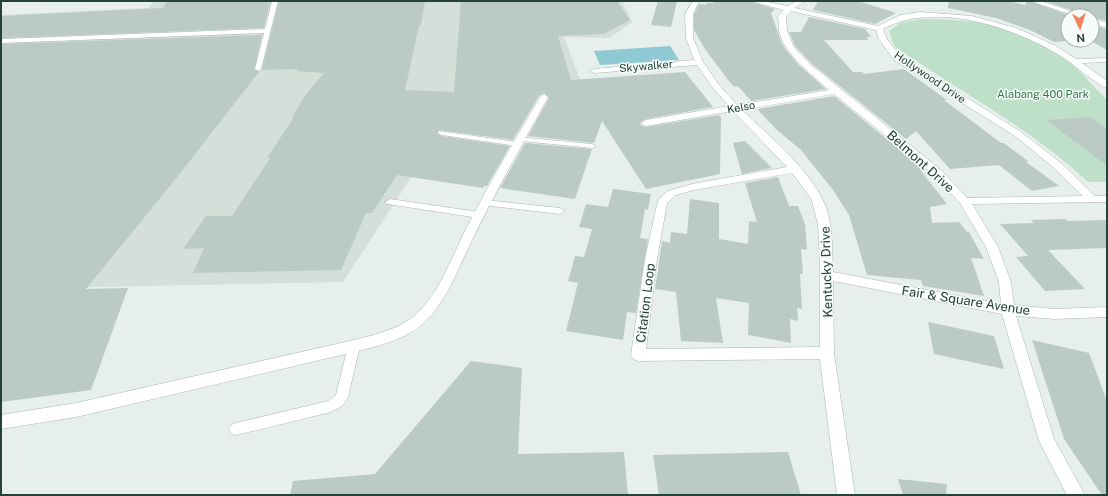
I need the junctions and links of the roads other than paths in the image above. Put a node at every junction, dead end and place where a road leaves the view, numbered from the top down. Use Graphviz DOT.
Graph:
graph roads {
  1 [pos="275,1"];
  2 [pos="696,1"];
  3 [pos="753,1"];
  4 [pos="802,1"];
  5 [pos="1033,1"];
  6 [pos="789,9"];
  7 [pos="1060,9"];
  8 [pos="878,28"];
  9 [pos="268,31"];
  10 [pos="1,41"];
  11 [pos="1107,60"];
  12 [pos="1076,61"];
  13 [pos="698,62"];
  14 [pos="258,69"];
  15 [pos="594,70"];
  16 [pos="1107,85"];
  17 [pos="836,91"];
  18 [pos="544,97"];
  19 [pos="736,108"];
  20 [pos="646,123"];
  21 [pos="442,134"];
  22 [pos="519,142"];
  23 [pos="592,146"];
  24 [pos="795,169"];
  25 [pos="1092,199"];
  26 [pos="1107,199"];
  27 [pos="964,201"];
  28 [pos="390,202"];
  29 [pos="482,209"];
  30 [pos="560,211"];
  31 [pos="827,275"];
  32 [pos="1008,310"];
  33 [pos="1107,312"];
  34 [pos="354,346"];
  35 [pos="827,353"];
  36 [pos="1,422"];
  37 [pos="236,429"];
  38 [pos="846,495"];
  39 [pos="1076,495"];
  1 -- 9 [label="lane"];
  2 -- 13 [label="street, Kentucky Drive"];
  3 -- 6 [label="street"];
  4 -- 6 [label="street"];
  5 -- 7 [label="street"];
  6 -- 8 [label="street"];
  6 -- 17 [label="street, Belmont Drive"];
  8 -- 12 [label="street"];
  8 -- 25 [label="street, Hollywood Drive"];
  9 -- 10 [label="lane"];
  9 -- 14 [label="lane"];
  11 -- 12 [label="street"];
  12 -- 16 [label="street"];
  13 -- 15 [label="street, Skywalker"];
  13 -- 19 [label="street, Kentucky Drive"];
  17 -- 19 [label="street, Kelso"];
  17 -- 27 [label="street, Belmont Drive"];
  18 -- 22 [label="street"];
  19 -- 20 [label="street, Kelso"];
  19 -- 24 [label="street, Kentucky Drive"];
  21 -- 22 [label="lane"];
  22 -- 23 [label="lane"];
  22 -- 29 [label="street"];
  24 -- 31 [label="street, Kentucky Drive"];
  24 -- 35 [label="street, Citation Loop"];
  25 -- 26 [label="street"];
  25 -- 27 [label="street"];
  27 -- 32 [label="street, Belmont Drive"];
  28 -- 29 [label="lane"];
  29 -- 30 [label="lane"];
  29 -- 34 [label="street"];
  31 -- 32 [label="street, Fair & Square Avenue"];
  31 -- 35 [label="street, Kentucky Drive"];
  32 -- 33 [label="street, Fair & Square Avenue"];
  32 -- 39 [label="street, Belmont Drive"];
  34 -- 36 [label="street"];
  34 -- 37 [label="lane"];
  35 -- 38 [label="street, Kentucky Drive"];
}
